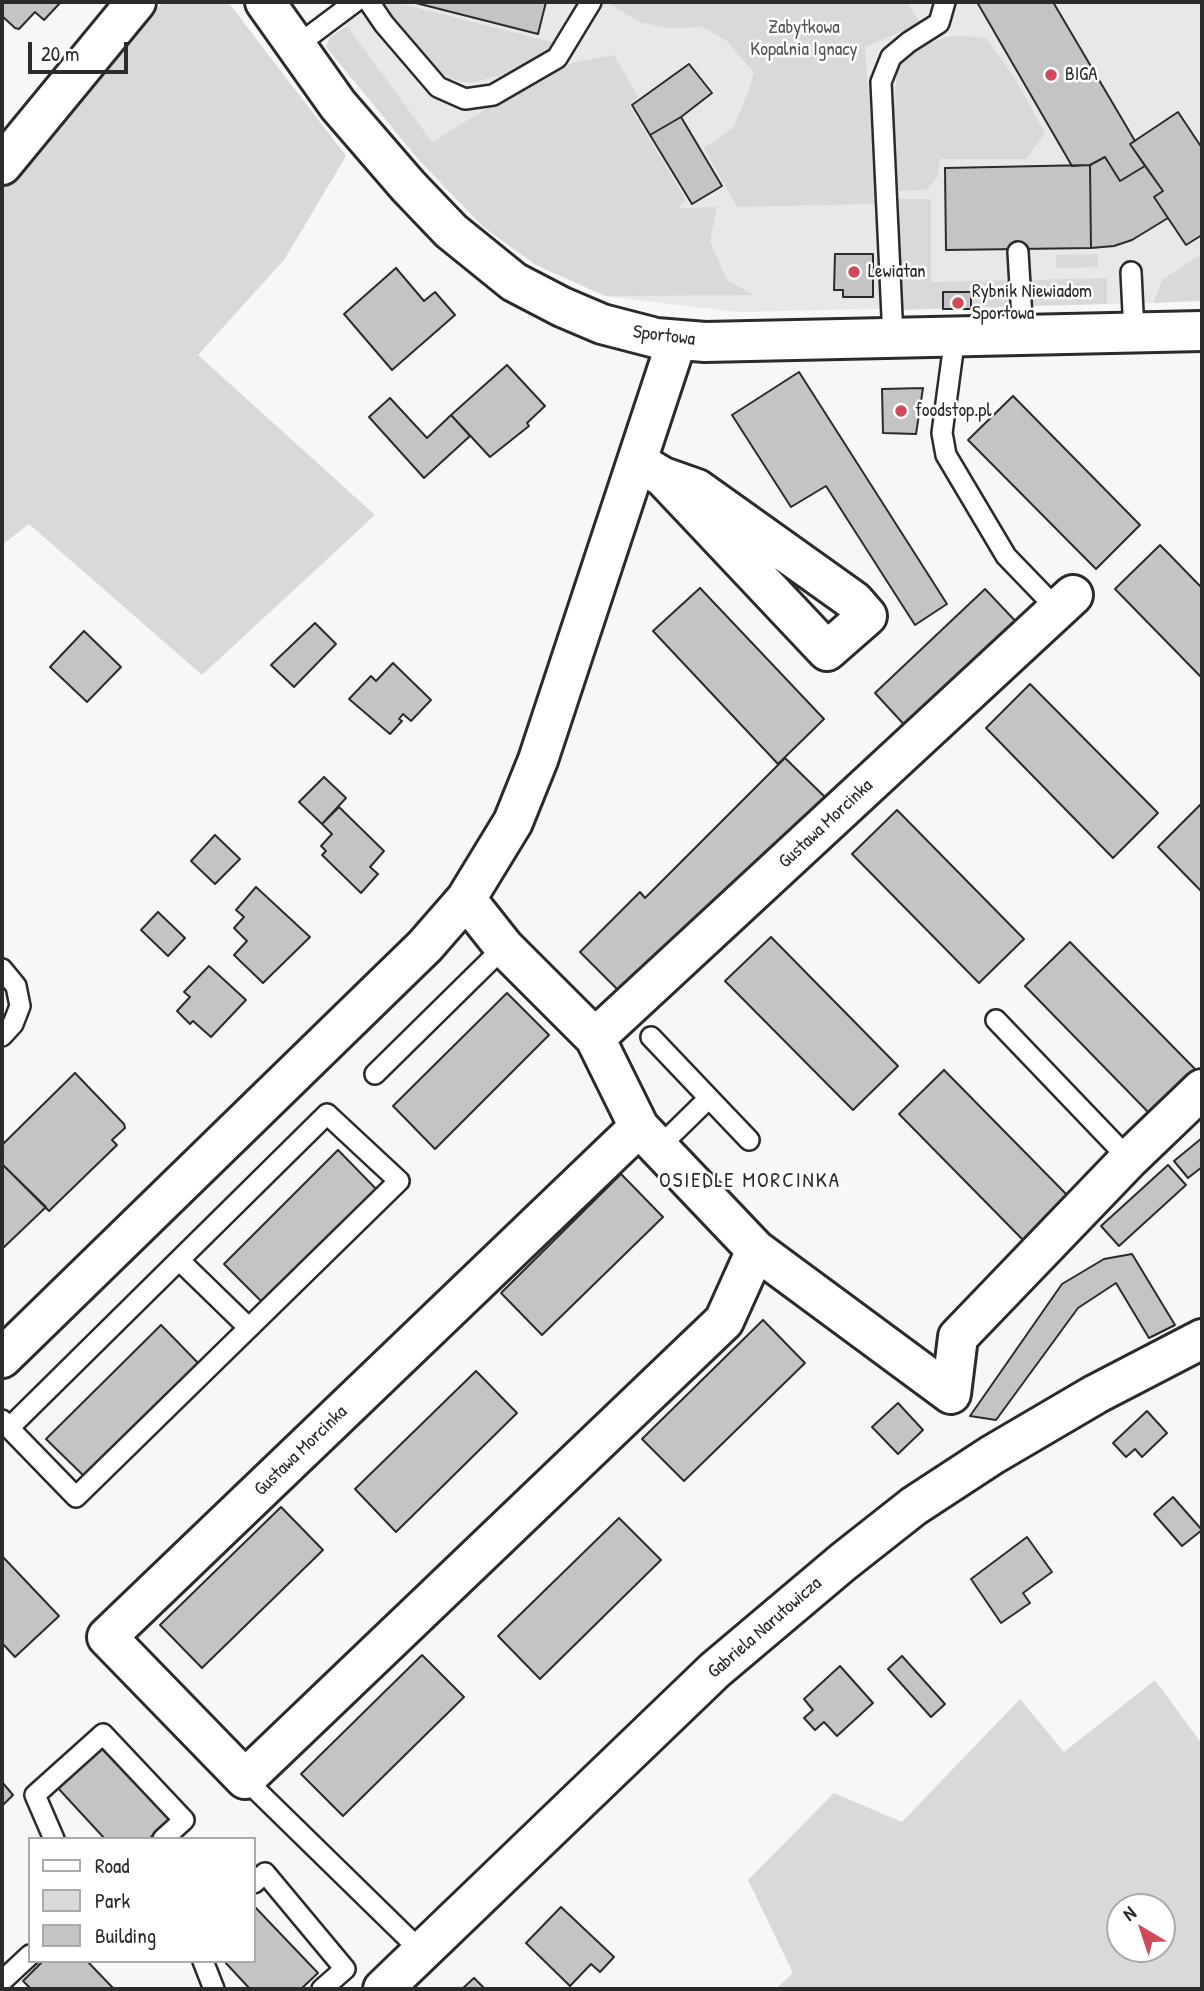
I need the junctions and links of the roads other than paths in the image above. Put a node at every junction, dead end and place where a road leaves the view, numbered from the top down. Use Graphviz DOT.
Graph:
graph roads {
  1 [pos="136,2"];
  2 [pos="265,2"];
  3 [pos="355,2"];
  4 [pos="369,2"];
  5 [pos="591,2"];
  6 [pos="945,2"];
  7 [pos="295,47"];
  8 [pos="2,164"];
  9 [pos="1018,252"];
  10 [pos="1131,272"];
  11 [pos="1202,331"];
  12 [pos="1134,333"];
  13 [pos="1023,335"];
  14 [pos="956,336"];
  15 [pos="893,338"];
  16 [pos="677,340"];
  17 [pos="650,470"];
  18 [pos="1065,603"];
  19 [pos="466,899"];
  20 [pos="504,947"];
  21 [pos="2,969"];
  22 [pos="996,1020"];
  23 [pos="2,1036"];
  24 [pos="651,1037"];
  25 [pos="595,1038"];
  26 [pos="375,1074"];
  27 [pos="1202,1089"];
  28 [pos="709,1098"];
  29 [pos="649,1138"];
  30 [pos="749,1140"];
  31 [pos="1129,1159"];
  32 [pos="756,1250"];
  33 [pos="179,1260"];
  34 [pos="248,1328"];
  35 [pos="1202,1339"];
  36 [pos="2,1359"];
  37 [pos="5,1424"];
  38 [pos="245,1779"];
  39 [pos="53,1837"];
  40 [pos="165,1837"];
  41 [pos="256,1881"];
  42 [pos="422,1952"];
  43 [pos="28,1957"];
  44 [pos="204,1963"];
  45 [pos="2,1980"];
  46 [pos="214,1989"];
  47 [pos="322,1989"];
  48 [pos="383,1989"];
  1 -- 8 [label="street"];
  2 -- 7 [label="street, Sportowa"];
  3 -- 7 [label="lane"];
  4 -- 5 [label="lane"];
  6 -- 15 [label="lane"];
  7 -- 16 [label="street, Sportowa"];
  9 -- 13 [label="lane"];
  10 -- 12 [label="lane"];
  11 -- 12 [label="street, Sportowa"];
  12 -- 13 [label="street, Sportowa"];
  13 -- 14 [label="street, Sportowa"];
  14 -- 15 [label="street, Sportowa"];
  14 -- 18 [label="lane, Gustawa Morcinka"];
  15 -- 16 [label="street, Sportowa"];
  16 -- 17 [label="street"];
  17 -- 17 [label="street"];
  17 -- 19 [label="street"];
  18 -- 25 [label="street, Gustawa Morcinka"];
  19 -- 20 [label="street"];
  19 -- 36 [label="street"];
  20 -- 25 [label="street"];
  20 -- 26 [label="lane"];
  21 -- 23 [label="lane"];
  22 -- 31 [label="lane"];
  24 -- 28 [label="lane"];
  25 -- 29 [label="street"];
  27 -- 31 [label="street"];
  28 -- 29 [label="lane, Gustawa Morcinka"];
  28 -- 30 [label="lane"];
  29 -- 32 [label="street"];
  29 -- 38 [label="street, Gustawa Morcinka"];
  31 -- 32 [label="street"];
  32 -- 38 [label="street"];
  33 -- 34 [label="lane"];
  33 -- 34 [label="lane"];
  33 -- 37 [label="lane"];
  34 -- 37 [label="lane"];
  35 -- 42 [label="street, Gabriela Narutowicza"];
  38 -- 42 [label="lane, Gustawa Morcinka"];
  39 -- 40 [label="lane"];
  41 -- 47 [label="lane"];
  42 -- 48 [label="street, Gabriela Narutowicza"];
  43 -- 45 [label="lane"];
  44 -- 46 [label="lane"];
}
